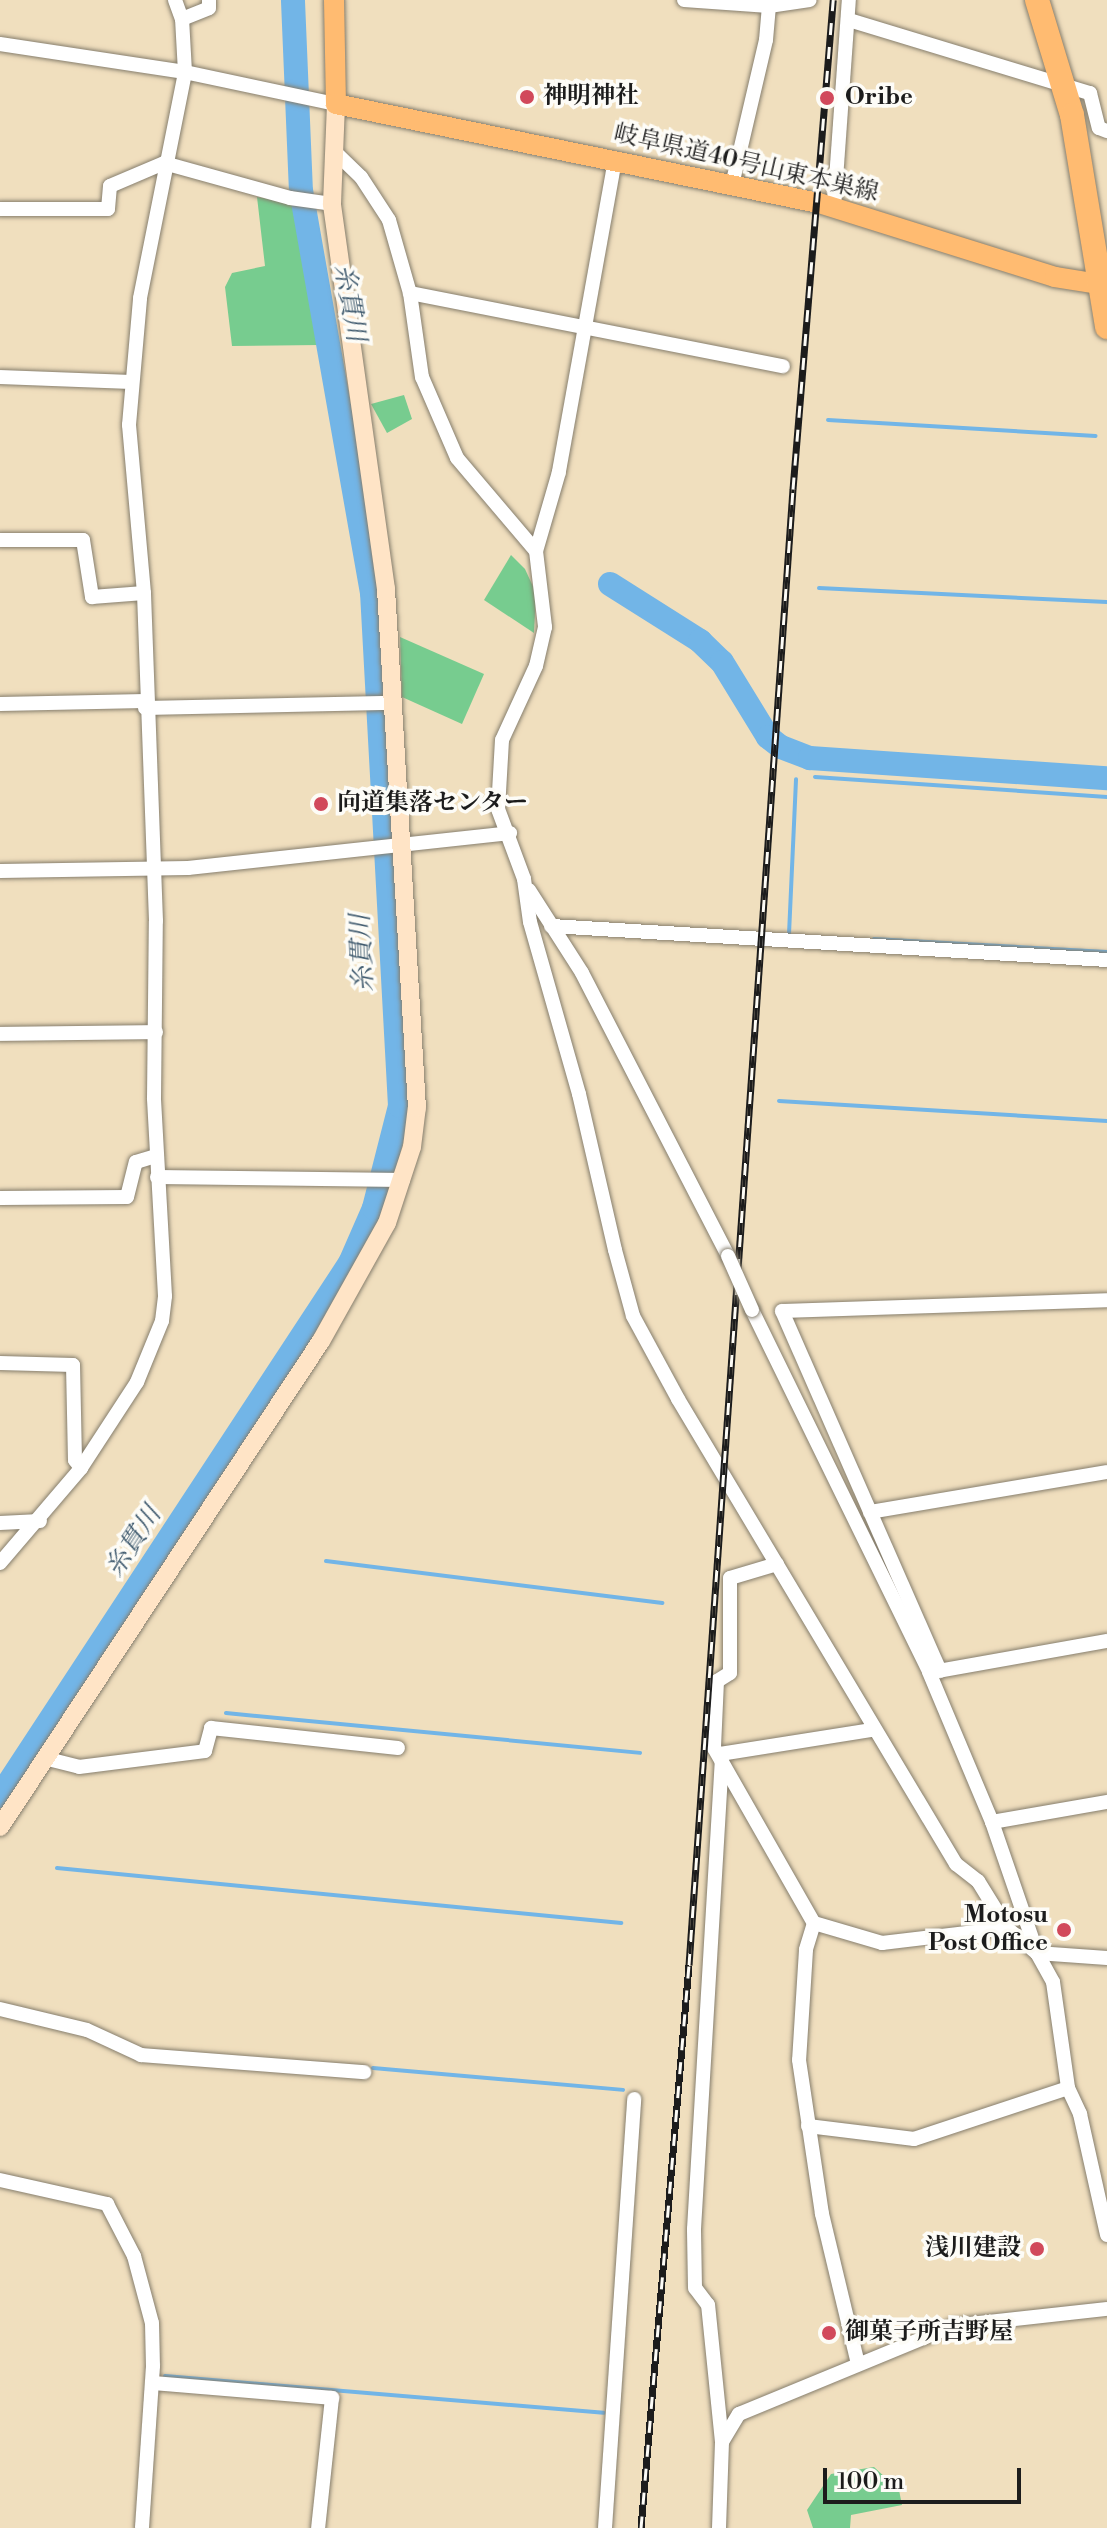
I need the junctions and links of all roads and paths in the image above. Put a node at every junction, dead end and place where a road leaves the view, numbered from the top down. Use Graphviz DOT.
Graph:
graph roads {
  1 [pos="175,0"];
  2 [pos="209,0"];
  3 [pos="334,0"];
  4 [pos="684,0"];
  5 [pos="810,0"];
  6 [pos="849,0"];
  7 [pos="1037,0"];
  8 [pos="769,6"];
  9 [pos="182,19"];
  10 [pos="849,20"];
  11 [pos="0,44"];
  12 [pos="185,72"];
  13 [pos="1060,84"];
  14 [pos="336,104"];
  15 [pos="1107,131"];
  16 [pos="335,152"];
  17 [pos="615,160"];
  18 [pos="164,163"];
  19 [pos="732,185"];
  20 [pos="324,204"];
  21 [pos="834,207"];
  22 [pos="0,209"];
  23 [pos="1103,286"];
  24 [pos="410,293"];
  25 [pos="584,324"];
  26 [pos="1107,327"];
  27 [pos="783,366"];
  28 [pos="0,377"];
  29 [pos="131,382"];
  30 [pos="0,540"];
  31 [pos="536,553"];
  32 [pos="144,593"];
  33 [pos="0,704"];
  34 [pos="145,704"];
  35 [pos="382,704"];
  36 [pos="510,833"];
  37 [pos="397,844"];
  38 [pos="154,870"];
  39 [pos="0,871"];
  40 [pos="524,879"];
  41 [pos="551,926"];
  42 [pos="1107,960"];
  43 [pos="156,1032"];
  44 [pos="0,1034"];
  45 [pos="156,1156"];
  46 [pos="157,1177"];
  47 [pos="390,1180"];
  48 [pos="0,1198"];
  49 [pos="1107,1300"];
  50 [pos="0,1363"];
  51 [pos="81,1468"];
  52 [pos="1107,1472"];
  53 [pos="870,1512"];
  54 [pos="40,1521"];
  55 [pos="0,1523"];
  56 [pos="0,1563"];
  57 [pos="777,1564"];
  58 [pos="1107,1641"];
  59 [pos="934,1672"];
  60 [pos="872,1730"];
  61 [pos="398,1748"];
  62 [pos="721,1756"];
  63 [pos="44,1758"];
  64 [pos="1107,1802"];
  65 [pos="992,1822"];
  66 [pos="0,1827"];
  67 [pos="814,1923"];
  68 [pos="1007,1928"];
  69 [pos="1037,1953"];
  70 [pos="1107,1958"];
  71 [pos="0,2009"];
  72 [pos="364,2072"];
  73 [pos="1068,2088"];
  74 [pos="634,2099"];
  75 [pos="808,2126"];
  76 [pos="0,2180"];
  77 [pos="1107,2235"];
  78 [pos="1107,2309"];
  79 [pos="858,2364"];
  80 [pos="154,2383"];
  81 [pos="722,2442"];
  82 [pos="142,2528"];
  83 [pos="318,2528"];
  84 [pos="605,2528"];
  85 [pos="719,2528"];
  1 -- 9 [label="street"];
  2 -- 9 [label="street"];
  3 -- 14 [label="main road"];
  4 -- 8 [label="street"];
  5 -- 8 [label="street"];
  6 -- 10 [label="street"];
  7 -- 13 [label="highway"];
  8 -- 19 [label="street"];
  9 -- 12 [label="street"];
  10 -- 13 [label="street"];
  10 -- 21 [label="street"];
  11 -- 12 [label="street"];
  12 -- 14 [label="street"];
  12 -- 18 [label="street"];
  13 -- 15 [label="street"];
  13 -- 23 [label="highway"];
  14 -- 16 [label="street"];
  14 -- 17 [label="main road, 岐阜県道40号山東本巣線"];
  16 -- 20 [label="street"];
  16 -- 24 [label="street"];
  17 -- 19 [label="main road, 岐阜県道40号山東本巣線"];
  17 -- 25 [label="street"];
  18 -- 20 [label="street"];
  18 -- 22 [label="street"];
  18 -- 29 [label="street"];
  19 -- 21 [label="main road, 岐阜県道40号山東本巣線"];
  20 -- 35 [label="street"];
  21 -- 23 [label="main road, 岐阜県道40号山東本巣線"];
  23 -- 26 [label="highway"];
  24 -- 25 [label="street"];
  24 -- 31 [label="street"];
  25 -- 27 [label="street"];
  25 -- 31 [label="street"];
  28 -- 29 [label="street"];
  29 -- 32 [label="street"];
  30 -- 32 [label="street"];
  31 -- 36 [label="street"];
  32 -- 34 [label="street"];
  33 -- 34 [label="street"];
  34 -- 35 [label="street"];
  34 -- 38 [label="street"];
  35 -- 37 [label="street"];
  36 -- 37 [label="street"];
  36 -- 40 [label="street"];
  37 -- 38 [label="street"];
  37 -- 47 [label="street"];
  38 -- 39 [label="street"];
  38 -- 43 [label="street"];
  40 -- 41 [label="street"];
  40 -- 57 [label="street"];
  41 -- 42 [label="street"];
  41 -- 59 [label="street, bridge"];
  43 -- 44 [label="street"];
  43 -- 45 [label="street"];
  45 -- 46 [label="street"];
  45 -- 48 [label="street"];
  46 -- 47 [label="street"];
  46 -- 51 [label="street"];
  47 -- 63 [label="street"];
  49 -- 53 [label="street"];
  50 -- 51 [label="street"];
  51 -- 54 [label="street"];
  52 -- 53 [label="street"];
  53 -- 59 [label="street"];
  54 -- 55 [label="street"];
  54 -- 56 [label="street"];
  57 -- 60 [label="street"];
  57 -- 62 [label="street"];
  58 -- 59 [label="street"];
  59 -- 65 [label="street"];
  60 -- 62 [label="street"];
  60 -- 68 [label="street"];
  61 -- 63 [label="street"];
  62 -- 67 [label="street"];
  62 -- 81 [label="street"];
  63 -- 66 [label="street"];
  64 -- 65 [label="street"];
  65 -- 69 [label="street"];
  67 -- 68 [label="street"];
  67 -- 75 [label="street"];
  68 -- 69 [label="street"];
  69 -- 70 [label="street"];
  69 -- 73 [label="street"];
  71 -- 72 [label="street"];
  73 -- 75 [label="street"];
  73 -- 77 [label="street"];
  74 -- 84 [label="street"];
  75 -- 79 [label="street"];
  76 -- 80 [label="street"];
  78 -- 79 [label="street"];
  79 -- 81 [label="street"];
  80 -- 82 [label="street"];
  80 -- 83 [label="street"];
  81 -- 85 [label="street"];
}
